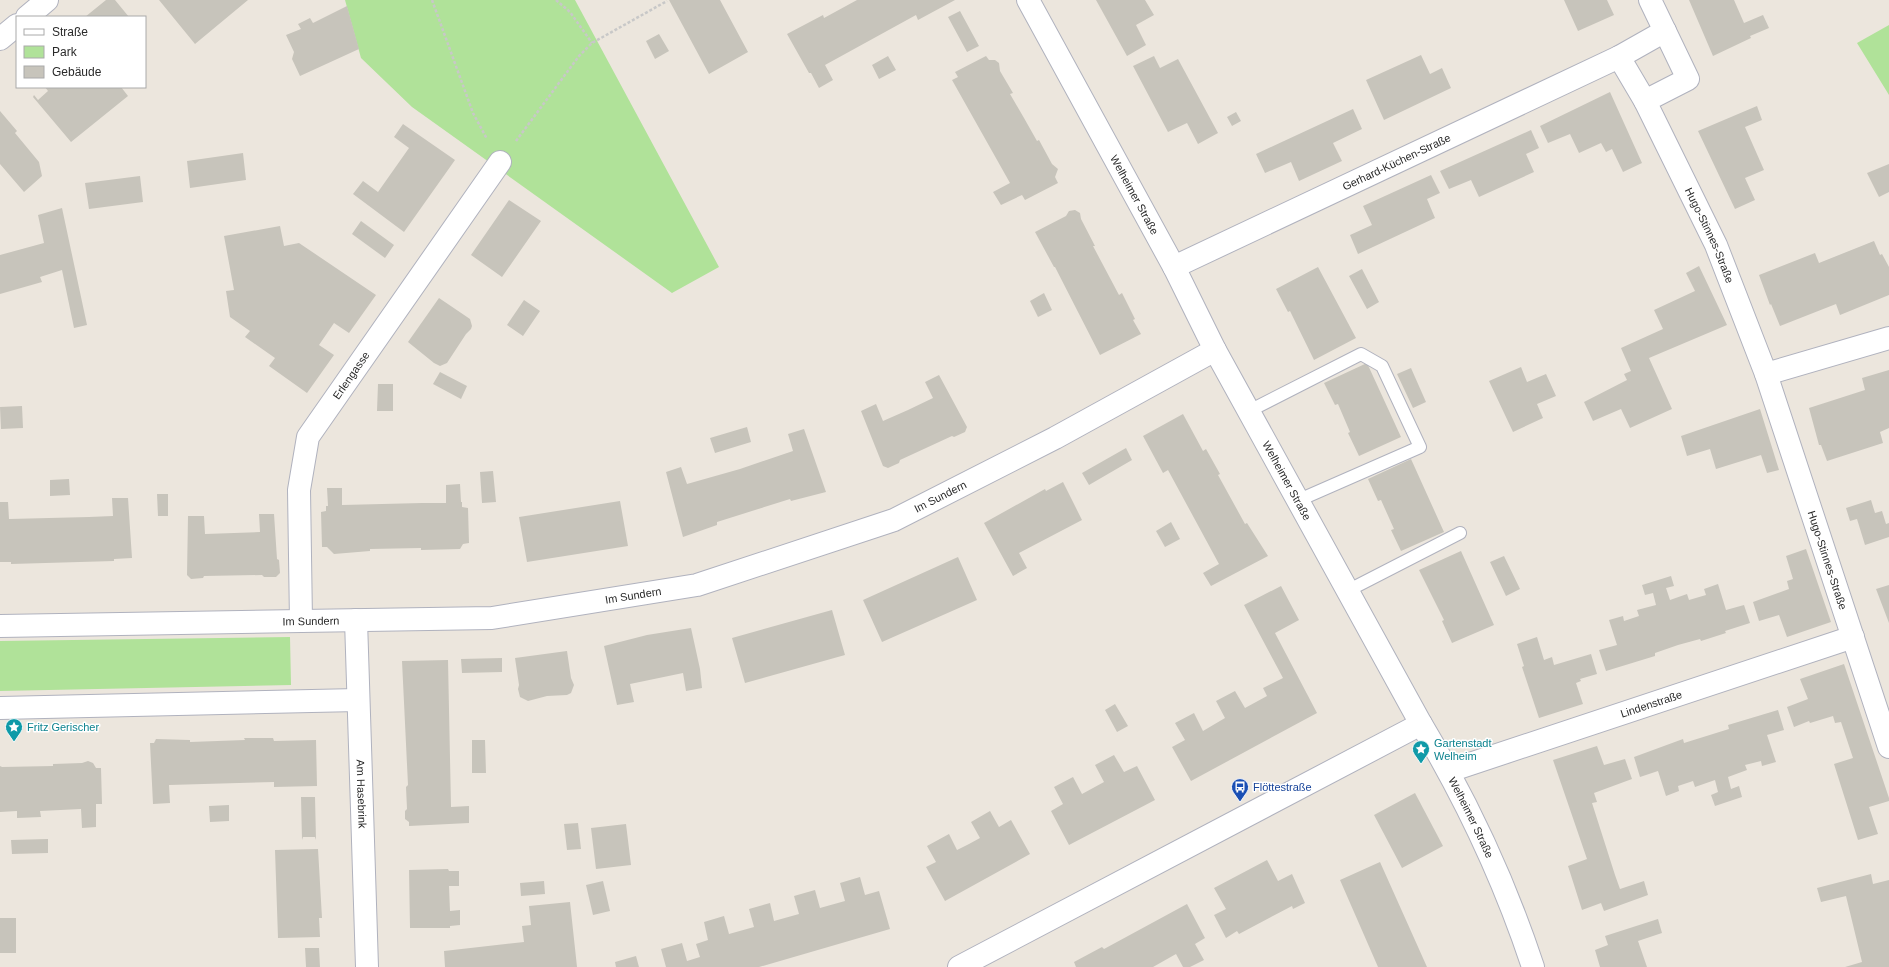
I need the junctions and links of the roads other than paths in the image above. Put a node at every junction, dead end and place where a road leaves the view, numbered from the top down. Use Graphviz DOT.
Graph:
graph roads {
  1 [pos="47,0"];
  2 [pos="1028,0"];
  3 [pos="1650,0"];
  4 [pos="28,16"];
  5 [pos="16,26"];
  6 [pos="1665,31"];
  7 [pos="0,39"];
  8 [pos="1619,57"];
  9 [pos="1645,101"];
  10 [pos="500,162"];
  11 [pos="1174,267"];
  12 [pos="1889,338"];
  13 [pos="1215,350"];
  14 [pos="1766,374"];
  15 [pos="1249,411"];
  16 [pos="1299,500"];
  17 [pos="1460,533"];
  18 [pos="1349,590"];
  19 [pos="356,620"];
  20 [pos="301,621"];
  21 [pos="0,626"];
  22 [pos="1852,637"];
  23 [pos="358,700"];
  24 [pos="0,708"];
  25 [pos="1421,724"];
  26 [pos="1889,746"];
  27 [pos="1449,771"];
  28 [pos="367,967"];
  29 [pos="959,967"];
  30 [pos="1533,967"];
  1 -- 4 [label="street"];
  2 -- 11 [label="street, Welheimer Straße"];
  3 -- 6 [label="street"];
  5 -- 7 [label="street"];
  6 -- 8 [label="street"];
  6 -- 9 [label="street"];
  8 -- 9 [label="street, Hugo-Stinnes-Straße"];
  8 -- 11 [label="street, Gerhard-Küchen-Straße"];
  9 -- 14 [label="street, Hugo-Stinnes-Straße"];
  10 -- 20 [label="street, Erlengasse"];
  11 -- 13 [label="street, Welheimer Straße"];
  12 -- 14 [label="street"];
  13 -- 15 [label="street, Welheimer Straße"];
  13 -- 19 [label="street, Im Sundern"];
  14 -- 22 [label="street, Hugo-Stinnes-Straße"];
  15 -- 16 [label="street, Welheimer Straße"];
  15 -- 16 [label="lane"];
  16 -- 18 [label="street, Welheimer Straße"];
  17 -- 18 [label="lane"];
  18 -- 25 [label="street, Welheimer Straße"];
  19 -- 20 [label="street, Im Sundern"];
  19 -- 23 [label="street, Am Hasebrink"];
  20 -- 21 [label="street, Im Sundern"];
  22 -- 26 [label="street, Hugo-Stinnes-Straße"];
  22 -- 27 [label="street, Lindenstraße"];
  23 -- 24 [label="street"];
  23 -- 28 [label="street, Am Hasebrink"];
  25 -- 27 [label="street, Welheimer Straße"];
  25 -- 29 [label="street"];
  27 -- 30 [label="street, Welheimer Straße"];
}
